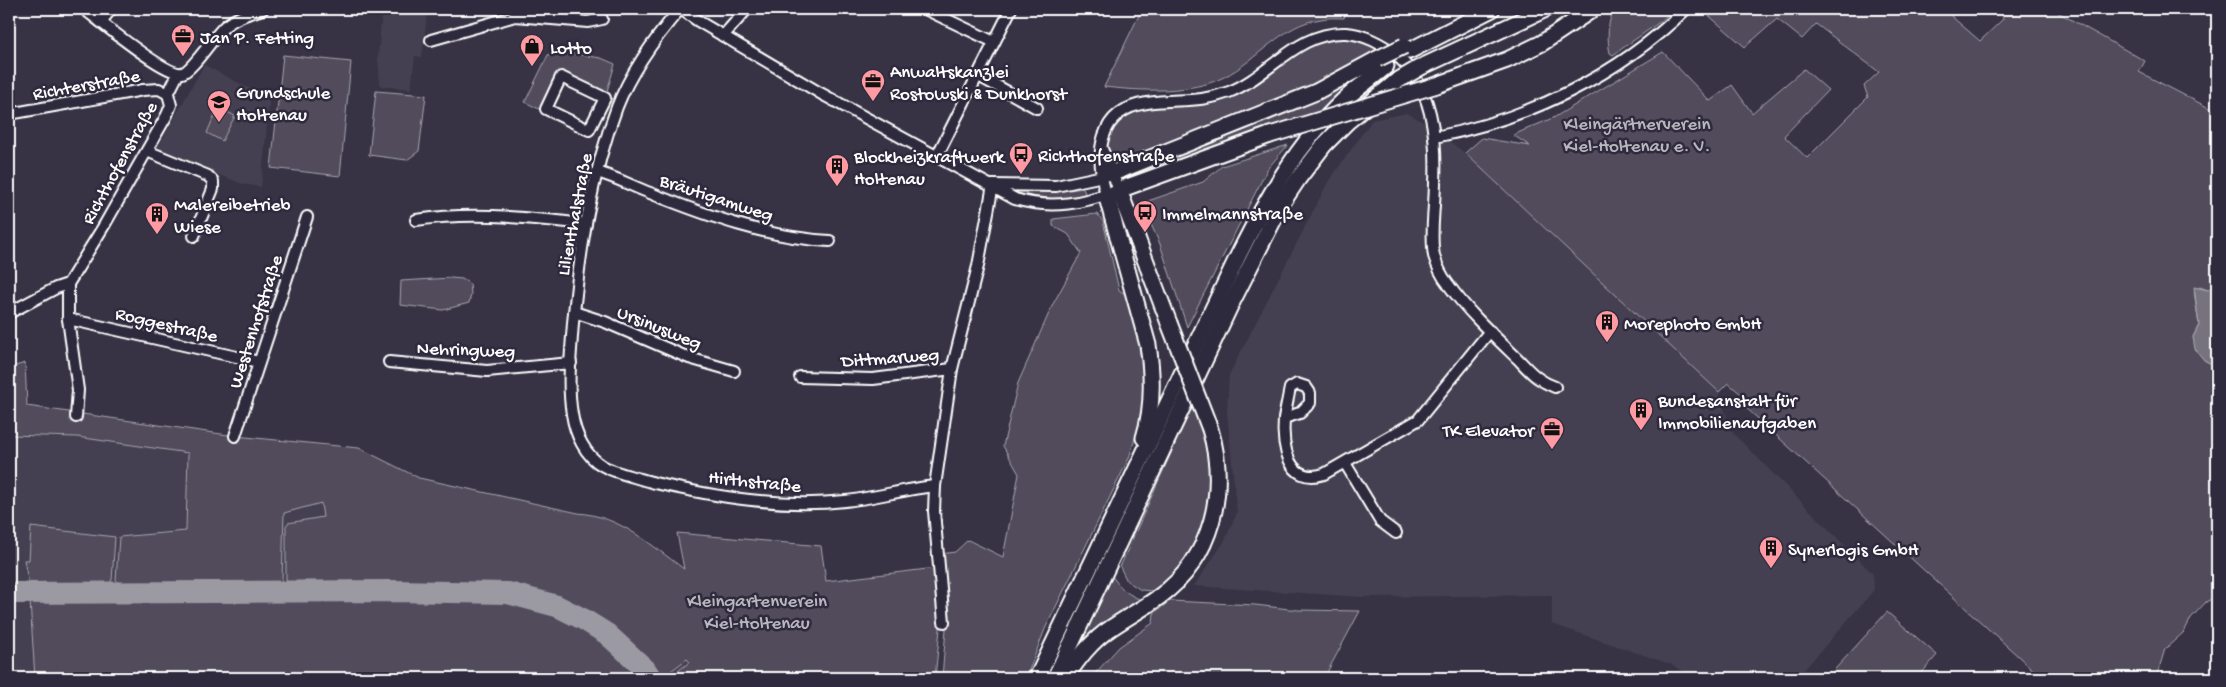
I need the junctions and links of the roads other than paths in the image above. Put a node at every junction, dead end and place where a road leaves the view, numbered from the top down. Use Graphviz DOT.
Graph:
graph roads {
  1 [pos="84,9"];
  2 [pos="111,9"];
  3 [pos="680,9"];
  4 [pos="747,9"];
  5 [pos="925,9"];
  6 [pos="1011,9"];
  7 [pos="1492,9"];
  8 [pos="1546,9"];
  9 [pos="1593,9"];
  10 [pos="1686,9"];
  11 [pos="256,10"];
  12 [pos="516,12"];
  13 [pos="602,19"];
  14 [pos="102,22"];
  15 [pos="723,36"];
  16 [pos="431,40"];
  17 [pos="994,42"];
  18 [pos="1382,63"];
  19 [pos="178,74"];
  20 [pos="977,75"];
  21 [pos="168,94"];
  22 [pos="1037,108"];
  23 [pos="546,109"];
  24 [pos="9,114"];
  25 [pos="1435,137"];
  26 [pos="147,151"];
  27 [pos="937,156"];
  28 [pos="597,172"];
  29 [pos="1107,175"];
  30 [pos="992,185"];
  31 [pos="1113,192"];
  32 [pos="306,217"];
  33 [pos="416,220"];
  34 [pos="586,224"];
  35 [pos="194,236"];
  36 [pos="830,241"];
  37 [pos="68,284"];
  38 [pos="574,312"];
  39 [pos="9,313"];
  40 [pos="68,319"];
  41 [pos="1490,331"];
  42 [pos="259,362"];
  43 [pos="389,362"];
  44 [pos="571,363"];
  45 [pos="952,369"];
  46 [pos="734,371"];
  47 [pos="800,376"];
  48 [pos="1555,387"];
  49 [pos="76,417"];
  50 [pos="1284,418"];
  51 [pos="236,436"];
  52 [pos="583,445"];
  53 [pos="1345,463"];
  54 [pos="935,486"];
  55 [pos="1128,487"];
  56 [pos="1396,533"];
  57 [pos="944,622"];
  58 [pos="1037,678"];
  59 [pos="1055,678"];
  60 [pos="1065,678"];
  1 -- 14 [label="street"];
  2 -- 14 [label="street"];
  3 -- 15 [label="street"];
  3 -- 28 [label="street, Lilienthalstraße"];
  4 -- 15 [label="street"];
  5 -- 17 [label="street"];
  6 -- 17 [label="street"];
  7 -- 18 [label="highway"];
  8 -- 59 [label="highway, bridge"];
  9 -- 31 [label="highway, bridge"];
  10 -- 25 [label="street"];
  11 -- 19 [label="street, Richthofenstraße"];
  12 -- 13 [label="street"];
  12 -- 16 [label="street"];
  14 -- 19 [label="street"];
  15 -- 27 [label="street"];
  17 -- 20 [label="street"];
  18 -- 29 [label="highway"];
  18 -- 55 [label="highway"];
  19 -- 21 [label="street, Richthofenstraße"];
  20 -- 22 [label="street"];
  20 -- 27 [label="street"];
  21 -- 24 [label="street, Richterstraße"];
  21 -- 26 [label="street, Richthofenstraße"];
  23 -- 23 [label="street"];
  25 -- 29 [label="street"];
  25 -- 41 [label="street"];
  26 -- 35 [label="street"];
  26 -- 37 [label="street, Richthofenstraße"];
  27 -- 30 [label="street"];
  28 -- 34 [label="street, Lilienthalstraße"];
  28 -- 36 [label="street, Bräutigamweg"];
  29 -- 30 [label="street"];
  29 -- 31 [label="street"];
  30 -- 31 [label="street"];
  30 -- 45 [label="street"];
  31 -- 55 [label="highway"];
  31 -- 60 [label="highway, bridge"];
  32 -- 42 [label="street, Westenhofstraße"];
  33 -- 34 [label="street"];
  34 -- 38 [label="street, Lilienthalstraße"];
  37 -- 39 [label="street"];
  37 -- 40 [label="street"];
  38 -- 44 [label="street, Lilienthalstraße"];
  38 -- 46 [label="street, Ursinusweg"];
  40 -- 42 [label="street, Roggestraße"];
  40 -- 49 [label="street"];
  41 -- 48 [label="street"];
  41 -- 53 [label="street"];
  42 -- 51 [label="street, Westenhofstraße"];
  43 -- 44 [label="street, Nehringweg"];
  44 -- 52 [label="street, Lilienthalstraße"];
  45 -- 47 [label="street, Dittmarweg"];
  45 -- 54 [label="street"];
  50 -- 53 [label="street"];
  52 -- 54 [label="street, Hirthstraße"];
  53 -- 56 [label="street"];
  54 -- 57 [label="street"];
  55 -- 58 [label="highway"];
}
